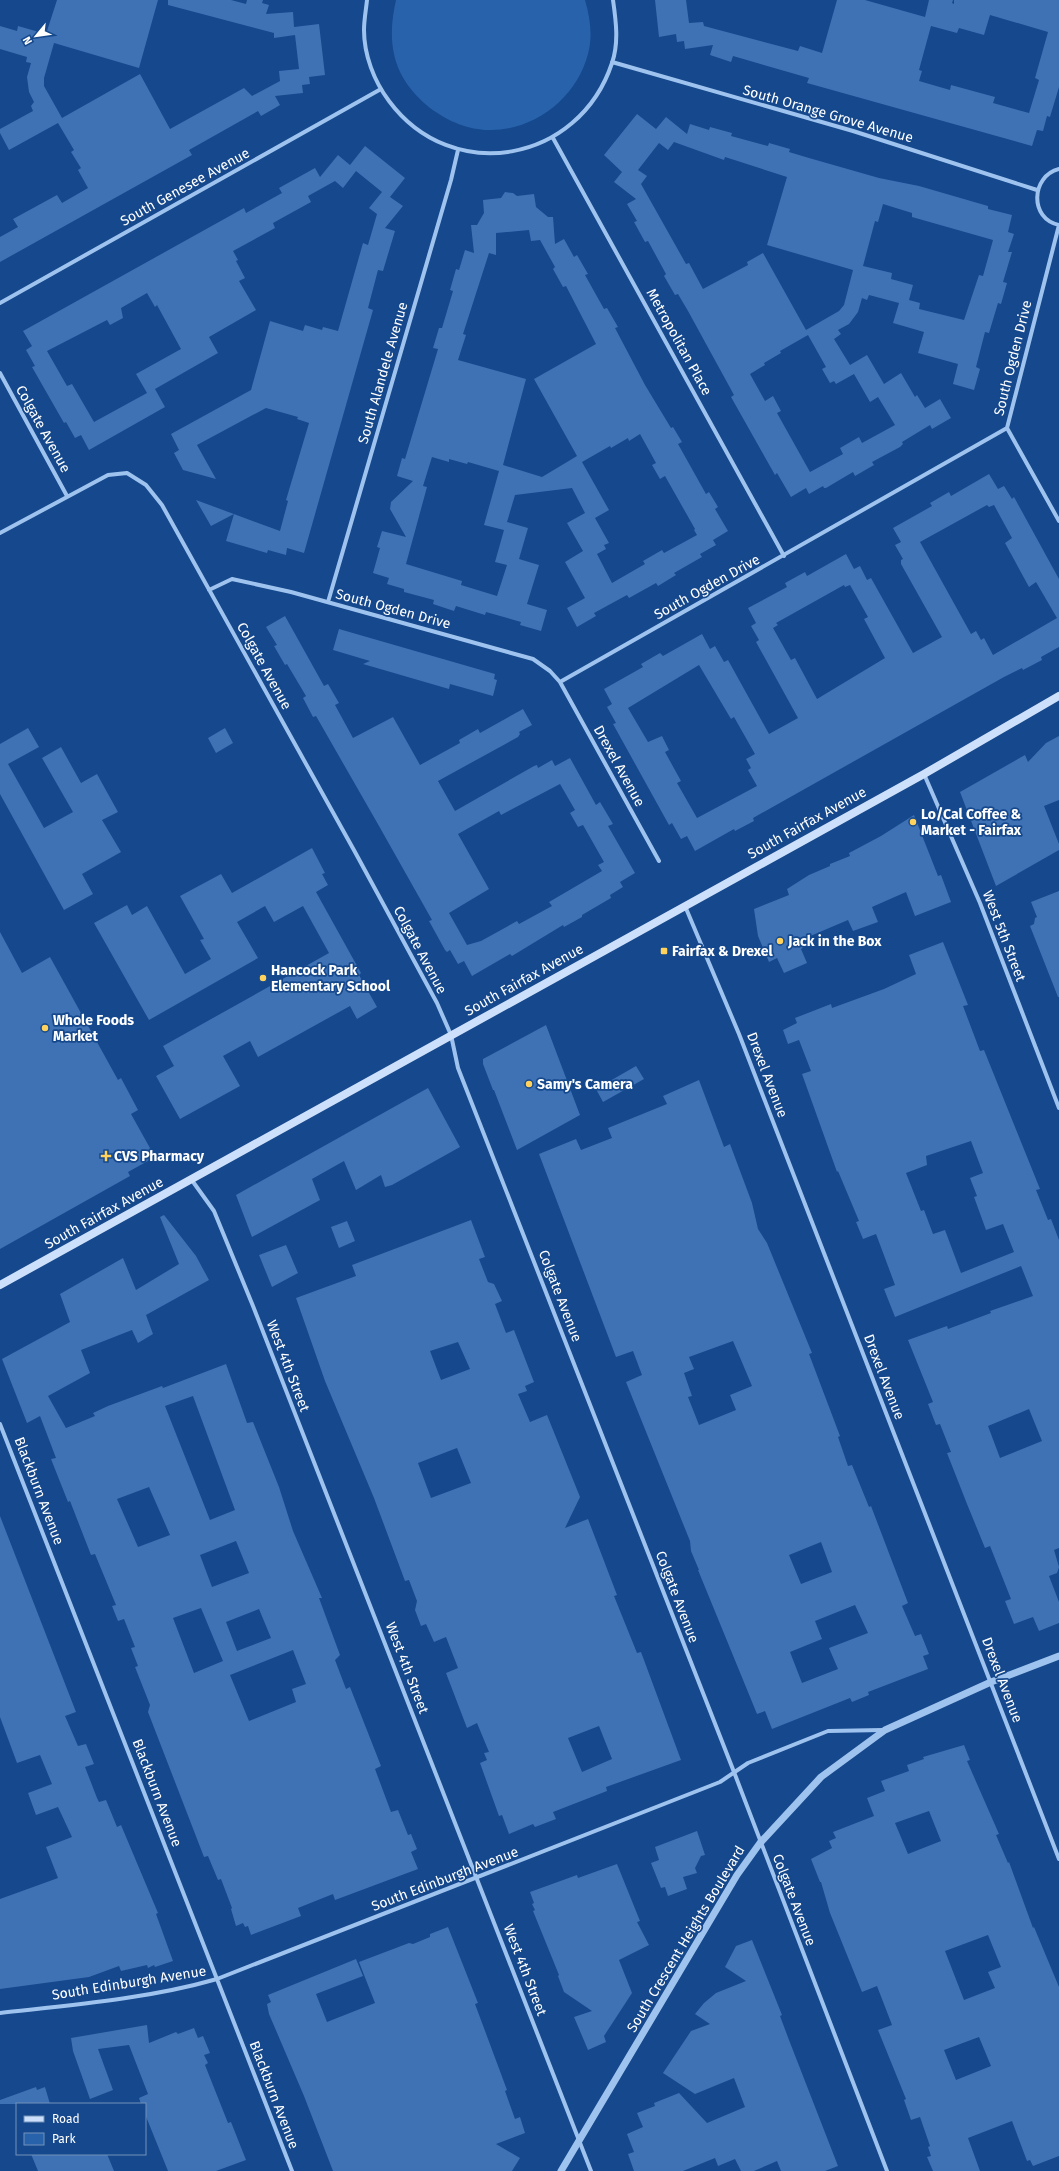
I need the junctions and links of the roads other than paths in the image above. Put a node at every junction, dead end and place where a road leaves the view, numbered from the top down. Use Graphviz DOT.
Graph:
graph roads {
  1 [pos="367,0"];
  2 [pos="613,0"];
  3 [pos="612,62"];
  4 [pos="381,90"];
  5 [pos="553,138"];
  6 [pos="458,150"];
  7 [pos="1059,169"];
  8 [pos="1037,190"];
  9 [pos="1059,225"];
  10 [pos="0,303"];
  11 [pos="0,373"];
  12 [pos="1006,428"];
  13 [pos="67,496"];
  14 [pos="1059,521"];
  15 [pos="0,533"];
  16 [pos="784,556"];
  17 [pos="209,590"];
  18 [pos="328,602"];
  19 [pos="560,682"];
  20 [pos="1059,696"];
  21 [pos="924,774"];
  22 [pos="659,861"];
  23 [pos="684,906"];
  24 [pos="450,1035"];
  25 [pos="1059,1108"];
  26 [pos="191,1179"];
  27 [pos="0,1285"];
  28 [pos="0,1424"];
  29 [pos="1059,1656"];
  30 [pos="991,1682"];
  31 [pos="885,1730"];
  32 [pos="734,1772"];
  33 [pos="760,1843"];
  34 [pos="1059,1859"];
  35 [pos="477,1878"];
  36 [pos="218,1979"];
  37 [pos="0,2013"];
  38 [pos="579,2139"];
  39 [pos="292,2171"];
  40 [pos="561,2171"];
  41 [pos="590,2171"];
  42 [pos="887,2171"];
  1 -- 4 [label="street"];
  2 -- 3 [label="street"];
  3 -- 5 [label="street"];
  3 -- 8 [label="street, South Orange Grove Avenue"];
  4 -- 6 [label="street"];
  4 -- 10 [label="street, South Genesee Avenue"];
  5 -- 6 [label="street"];
  5 -- 16 [label="street, Metropolitan Place"];
  6 -- 18 [label="street, South Alandele Avenue"];
  7 -- 8 [label="street"];
  8 -- 9 [label="street"];
  9 -- 12 [label="street, South Ogden Drive"];
  11 -- 13 [label="street, Colgate Avenue"];
  12 -- 14 [label="street"];
  12 -- 16 [label="street, South Ogden Drive"];
  13 -- 15 [label="street"];
  13 -- 17 [label="street, Colgate Avenue"];
  16 -- 19 [label="street, South Ogden Drive"];
  17 -- 18 [label="street, South Ogden Drive"];
  17 -- 24 [label="street, Colgate Avenue"];
  18 -- 19 [label="street, South Ogden Drive"];
  19 -- 22 [label="street, Drexel Avenue"];
  20 -- 21 [label="main road, South Fairfax Avenue"];
  21 -- 23 [label="main road, South Fairfax Avenue"];
  21 -- 25 [label="street, West 5th Street"];
  23 -- 24 [label="main road, South Fairfax Avenue"];
  23 -- 30 [label="street, Drexel Avenue"];
  24 -- 26 [label="main road, South Fairfax Avenue"];
  24 -- 32 [label="street, Colgate Avenue"];
  26 -- 27 [label="main road, South Fairfax Avenue"];
  26 -- 35 [label="street, West 4th Street"];
  28 -- 36 [label="street, Blackburn Avenue"];
  29 -- 30 [label="street, South Crescent Heights Boulevard"];
  30 -- 31 [label="street, South Crescent Heights Boulevard"];
  30 -- 34 [label="street, Drexel Avenue"];
  31 -- 32 [label="street, South Edinburgh Avenue"];
  31 -- 33 [label="street, South Crescent Heights Boulevard"];
  32 -- 33 [label="street, Colgate Avenue"];
  32 -- 35 [label="street, South Edinburgh Avenue"];
  33 -- 38 [label="street, South Crescent Heights Boulevard"];
  33 -- 42 [label="street, Colgate Avenue"];
  35 -- 36 [label="street, South Edinburgh Avenue"];
  35 -- 38 [label="street, West 4th Street"];
  36 -- 37 [label="street, South Edinburgh Avenue"];
  36 -- 39 [label="street, Blackburn Avenue"];
  38 -- 40 [label="street, South Crescent Heights Boulevard"];
  38 -- 41 [label="street, West 4th Street"];
}
